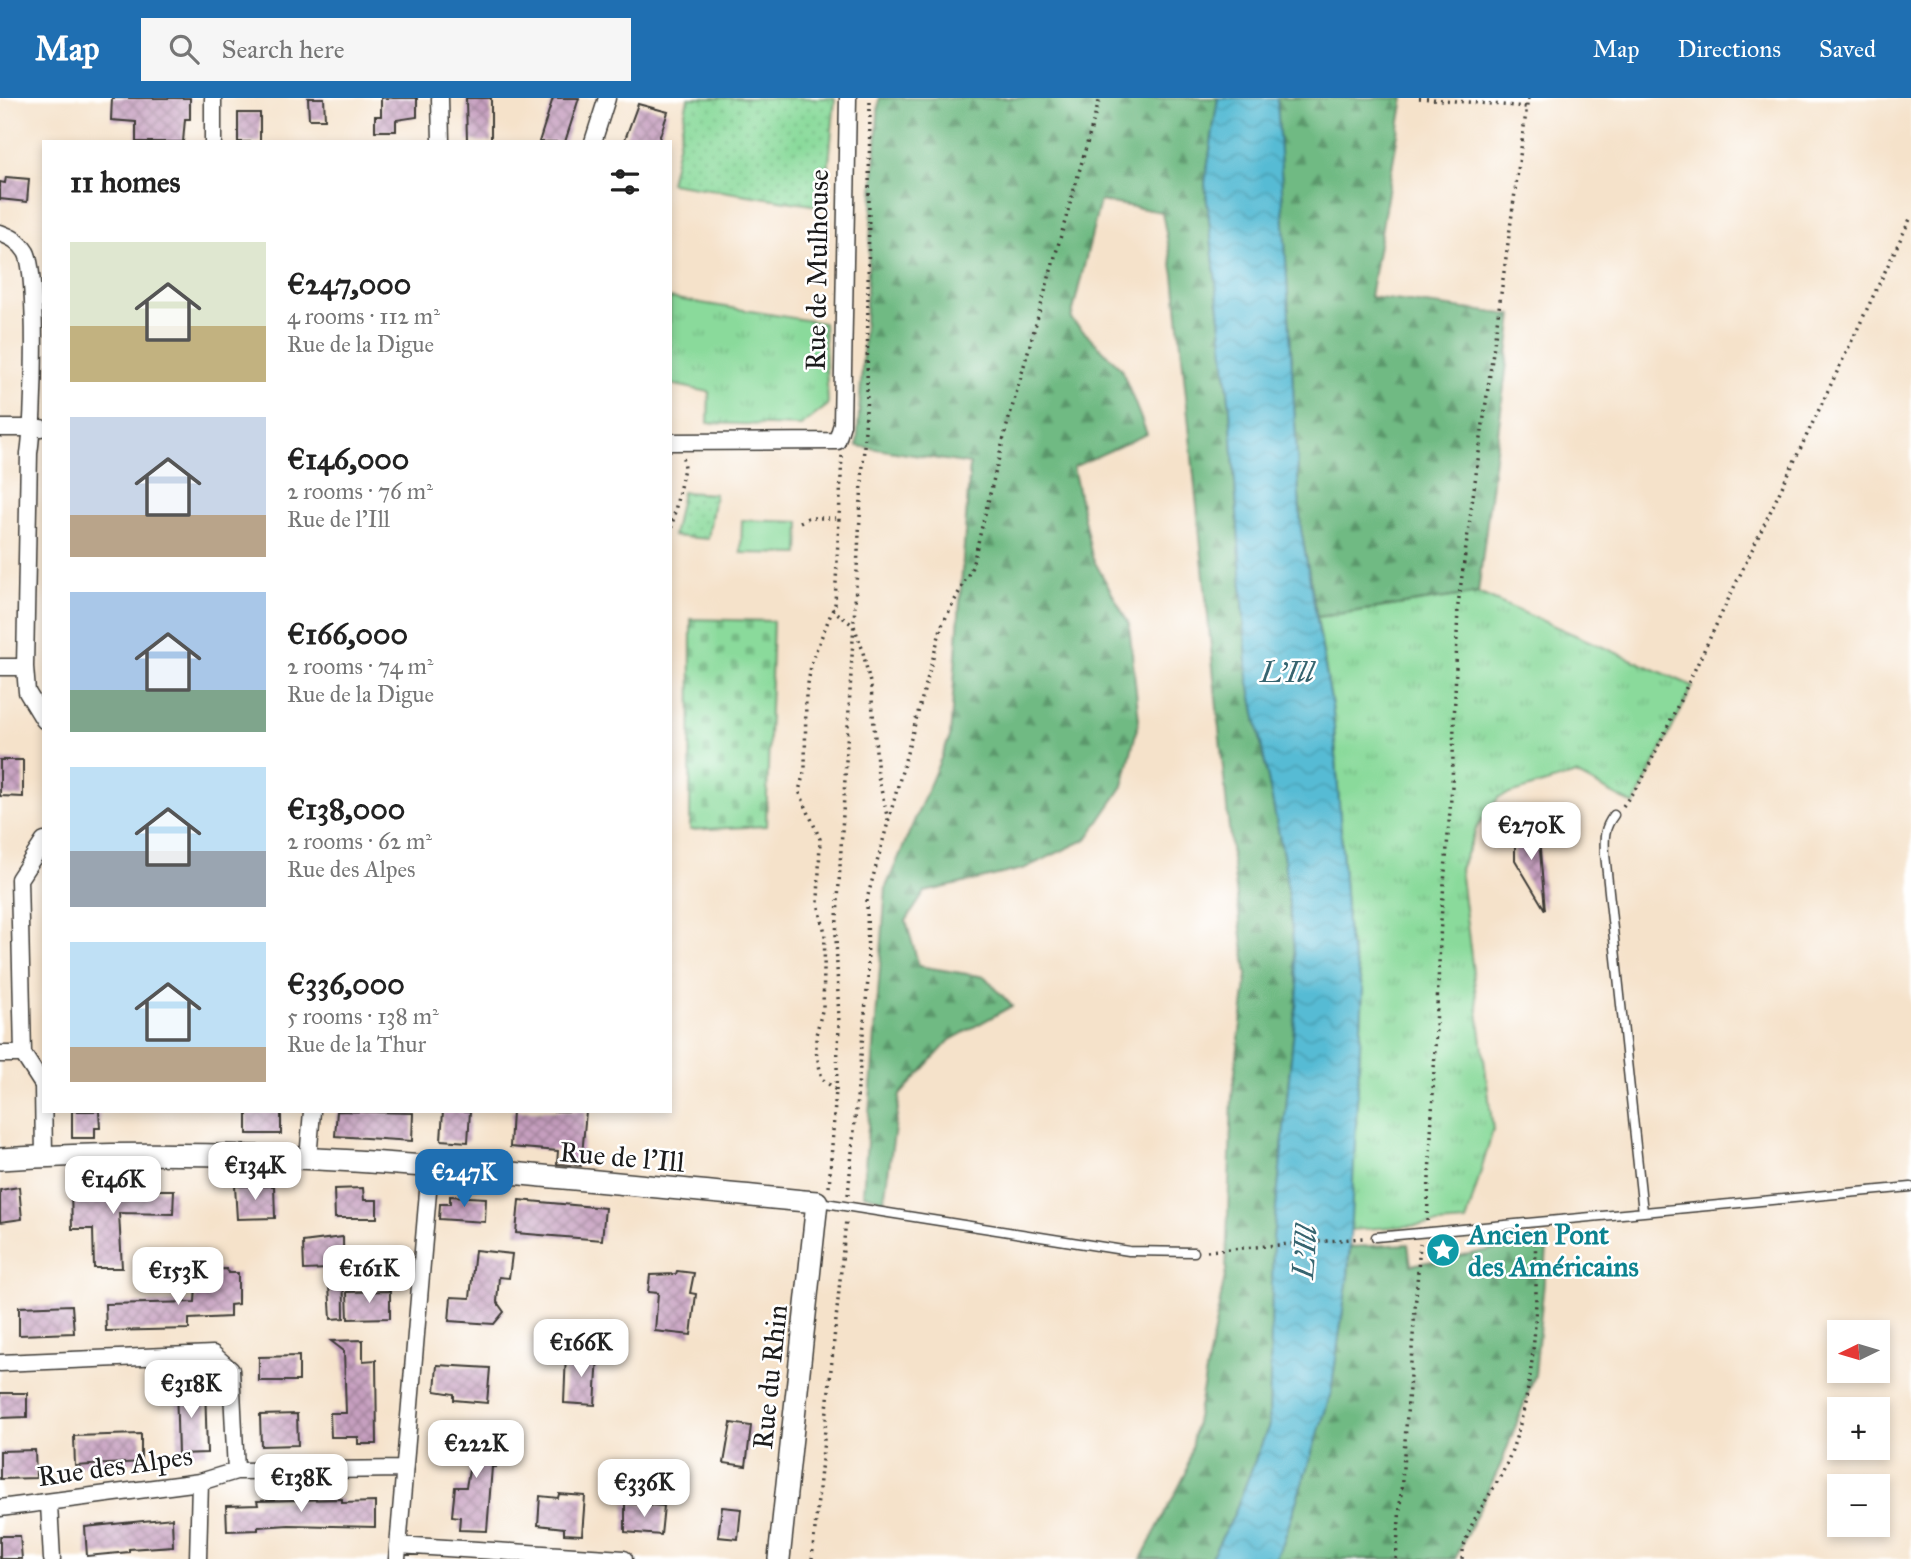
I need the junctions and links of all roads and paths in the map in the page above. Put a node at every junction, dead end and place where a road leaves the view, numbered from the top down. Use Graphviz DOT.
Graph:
graph roads {
  1 [pos="213,98"];
  2 [pos="440,98"];
  3 [pos="607,98"];
  4 [pos="848,98"];
  5 [pos="870,98"];
  6 [pos="1100,98"];
  7 [pos="1419,98"];
  8 [pos="1528,98"];
  9 [pos="1527,107"];
  10 [pos="213,140"];
  11 [pos="441,140"];
  12 [pos="594,140"];
  13 [pos="1911,218"];
  14 [pos="0,233"];
  15 [pos="0,428"];
  16 [pos="38,428"];
  17 [pos="837,441"];
  18 [pos="676,442"];
  19 [pos="838,518"];
  20 [pos="800,522"];
  21 [pos="672,525"];
  22 [pos="832,609"];
  23 [pos="26,622"];
  24 [pos="42,623"];
  25 [pos="854,626"];
  26 [pos="0,667"];
  27 [pos="25,667"];
  28 [pos="42,717"];
  29 [pos="1614,815"];
  30 [pos="888,822"];
  31 [pos="42,844"];
  32 [pos="0,1054"];
  33 [pos="23,1054"];
  34 [pos="42,1083"];
  35 [pos="836,1090"];
  36 [pos="43,1113"];
  37 [pos="312,1113"];
  38 [pos="44,1157"];
  39 [pos="308,1159"];
  40 [pos="0,1160"];
  41 [pos="430,1168"];
  42 [pos="1911,1187"];
  43 [pos="823,1202"];
  44 [pos="847,1205"];
  45 [pos="1643,1212"];
  46 [pos="1534,1222"];
  47 [pos="1424,1232"];
  48 [pos="1376,1237"];
  49 [pos="1194,1252"];
  50 [pos="0,1363"];
  51 [pos="404,1469"];
  52 [pos="236,1471"];
  53 [pos="200,1482"];
  54 [pos="48,1504"];
  55 [pos="0,1508"];
  56 [pos="398,1552"];
  57 [pos="590,1558"];
  58 [pos="52,1559"];
  59 [pos="198,1559"];
  60 [pos="624,1559"];
  61 [pos="779,1559"];
  62 [pos="812,1559"];
  63 [pos="1396,1559"];
  64 [pos="1462,1559"];
  1 -- 10 [label="street"];
  2 -- 11 [label="street"];
  3 -- 12 [label="street"];
  4 -- 17 [label="street, Rue de Mulhouse"];
  5 -- 25 [label="path"];
  6 -- 30 [label="path"];
  7 -- 9 [label="path"];
  8 -- 9 [label="path"];
  9 -- 47 [label="path"];
  13 -- 29 [label="path"];
  14 -- 16 [label="street"];
  15 -- 16 [label="street"];
  16 -- 23 [label="street"];
  17 -- 18 [label="street"];
  17 -- 19 [label="path"];
  18 -- 21 [label="path"];
  19 -- 20 [label="path"];
  19 -- 22 [label="path"];
  22 -- 25 [label="path"];
  22 -- 35 [label="path"];
  23 -- 24 [label="street"];
  23 -- 27 [label="street"];
  25 -- 30 [label="path"];
  25 -- 35 [label="path"];
  26 -- 27 [label="street"];
  27 -- 28 [label="street"];
  29 -- 45 [label="lane"];
  30 -- 44 [label="path"];
  31 -- 33 [label="street"];
  32 -- 33 [label="street"];
  33 -- 34 [label="street"];
  35 -- 43 [label="path"];
  36 -- 38 [label="street"];
  37 -- 39 [label="street"];
  38 -- 39 [label="street, Rue de l'Ill"];
  38 -- 40 [label="street, Rue de l'Ill"];
  39 -- 41 [label="street, Rue de l'Ill"];
  41 -- 43 [label="street, Rue de l'Ill"];
  41 -- 51 [label="street"];
  42 -- 45 [label="lane"];
  43 -- 44 [label="lane, Rue de l'Ill"];
  43 -- 61 [label="street, Rue du Rhin"];
  44 -- 49 [label="lane, Rue de l'Ill"];
  44 -- 62 [label="path"];
  45 -- 46 [label="lane"];
  46 -- 47 [label="lane"];
  46 -- 64 [label="path"];
  47 -- 48 [label="lane"];
  47 -- 63 [label="path"];
  48 -- 49 [label="path"];
  50 -- 52 [label="street"];
  51 -- 52 [label="street, Rue des Alpes"];
  51 -- 56 [label="street"];
  52 -- 53 [label="street, Rue des Alpes"];
  53 -- 54 [label="street, Rue des Alpes"];
  53 -- 59 [label="street"];
  54 -- 55 [label="street, Rue des Alpes"];
  54 -- 58 [label="street"];
  56 -- 57 [label="street"];
  57 -- 60 [label="street"];
}
